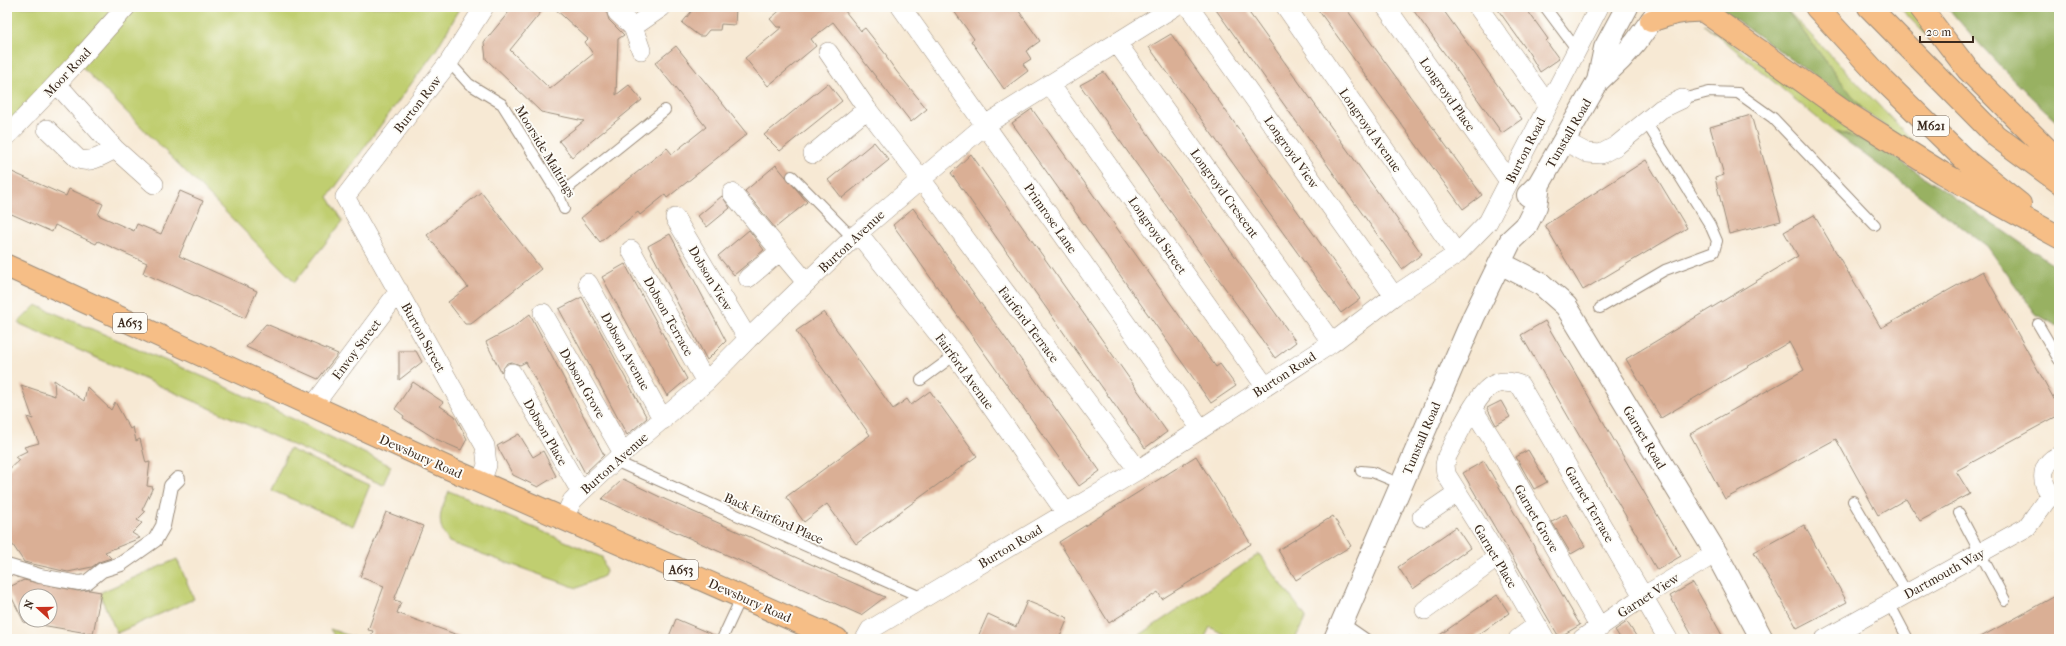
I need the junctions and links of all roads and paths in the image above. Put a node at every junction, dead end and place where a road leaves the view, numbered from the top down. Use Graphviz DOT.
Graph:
graph roads {
  1 [pos="126,7"];
  2 [pos="484,7"];
  3 [pos="662,7"];
  4 [pos="901,7"];
  5 [pos="1174,7"];
  6 [pos="1189,7"];
  7 [pos="1286,7"];
  8 [pos="1386,7"];
  9 [pos="1478,7"];
  10 [pos="1545,7"];
  11 [pos="1599,7"];
  12 [pos="1627,7"];
  13 [pos="1816,7"];
  14 [pos="1869,7"];
  15 [pos="1920,7"];
  16 [pos="1700,9"];
  17 [pos="617,12"];
  18 [pos="1656,14"];
  19 [pos="633,27"];
  20 [pos="1117,42"];
  21 [pos="641,50"];
  22 [pos="1577,50"];
  23 [pos="828,52"];
  24 [pos="449,62"];
  25 [pos="1598,81"];
  26 [pos="57,84"];
  27 [pos="1050,84"];
  28 [pos="1682,99"];
  29 [pos="1548,105"];
  30 [pos="867,109"];
  31 [pos="665,110"];
  32 [pos="1646,122"];
  33 [pos="985,125"];
  34 [pos="48,129"];
  35 [pos="7,136"];
  36 [pos="1564,141"];
  37 [pos="114,149"];
  38 [pos="813,154"];
  39 [pos="2059,161"];
  40 [pos="792,176"];
  41 [pos="921,179"];
  42 [pos="1509,180"];
  43 [pos="2059,182"];
  44 [pos="154,184"];
  45 [pos="732,193"];
  46 [pos="558,195"];
  47 [pos="345,196"];
  48 [pos="564,209"];
  49 [pos="675,218"];
  50 [pos="1875,225"];
  51 [pos="2059,230"];
  52 [pos="858,233"];
  53 [pos="2059,237"];
  54 [pos="632,250"];
  55 [pos="780,251"];
  56 [pos="1457,254"];
  57 [pos="1500,263"];
  58 [pos="7,266"];
  59 [pos="748,278"];
  60 [pos="806,282"];
  61 [pos="588,283"];
  62 [pos="399,291"];
  63 [pos="1394,296"];
  64 [pos="1600,308"];
  65 [pos="543,313"];
  66 [pos="2038,324"];
  67 [pos="748,339"];
  68 [pos="1332,343"];
  69 [pos="955,355"];
  70 [pos="2059,360"];
  71 [pos="512,373"];
  72 [pos="921,380"];
  73 [pos="706,382"];
  74 [pos="1265,386"];
  75 [pos="313,406"];
  76 [pos="1473,409"];
  77 [pos="663,420"];
  78 [pos="1201,429"];
  79 [pos="2059,456"];
  80 [pos="619,457"];
  81 [pos="1138,470"];
  82 [pos="1361,471"];
  83 [pos="178,479"];
  84 [pos="481,482"];
  85 [pos="1402,484"];
  86 [pos="581,492"];
  87 [pos="1457,493"];
  88 [pos="2055,496"];
  89 [pos="1853,501"];
  90 [pos="1066,513"];
  91 [pos="1959,513"];
  92 [pos="1422,517"];
  93 [pos="564,518"];
  94 [pos="1716,553"];
  95 [pos="1980,553"];
  96 [pos="1498,557"];
  97 [pos="7,566"];
  98 [pos="1907,593"];
  99 [pos="742,596"];
  100 [pos="1644,596"];
  101 [pos="923,598"];
  102 [pos="2005,600"];
  103 [pos="1889,603"];
  104 [pos="1425,610"];
  105 [pos="1600,628"];
  106 [pos="1339,631"];
  107 [pos="1541,632"];
  108 [pos="722,639"];
  109 [pos="837,639"];
  110 [pos="865,639"];
  111 [pos="1366,639"];
  112 [pos="1518,639"];
  113 [pos="1582,639"];
  114 [pos="1668,639"];
  115 [pos="1762,639"];
  116 [pos="1825,639"];
  117 [pos="1908,639"];
  1 -- 26 [label="street, Moor Road"];
  2 -- 24 [label="street, Burton Row"];
  3 -- 19 [label="street"];
  4 -- 33 [label="street, Primrose Lane"];
  5 -- 20 [label="street, Burton Avenue"];
  6 -- 63 [label="street, Longroyd View"];
  7 -- 56 [label="street, Longroyd Avenue"];
  8 -- 42 [label="street, Longroyd Place"];
  9 -- 29 [label="street"];
  10 -- 22 [label="lane"];
  11 -- 22 [label="street, Burton Road"];
  12 -- 25 [label="street, Tunstall Road"];
  13 -- 51 [label="main road, M621"];
  14 -- 43 [label="main road, M621"];
  15 -- 39 [label="main road"];
  16 -- 18 [label="main road"];
  16 -- 53 [label="main road"];
  17 -- 19 [label="street"];
  18 -- 25 [label="street, Tunstall Road"];
  19 -- 21 [label="street"];
  20 -- 27 [label="street, Burton Avenue"];
  20 -- 68 [label="street, Longroyd Crescent"];
  22 -- 29 [label="street, Burton Road"];
  23 -- 30 [label="street, Fairford Terrace"];
  24 -- 46 [label="lane, Moorside Maltings"];
  24 -- 47 [label="street, Burton Row"];
  25 -- 36 [label="street, Tunstall Road"];
  26 -- 35 [label="street, Moor Road"];
  26 -- 37 [label="street"];
  27 -- 33 [label="street, Burton Avenue"];
  27 -- 74 [label="street, Longroyd Street"];
  28 -- 32 [label="street"];
  28 -- 50 [label="lane"];
  29 -- 42 [label="street, Burton Road"];
  30 -- 38 [label="street"];
  30 -- 41 [label="street, Fairford Terrace"];
  31 -- 46 [label="lane"];
  32 -- 36 [label="street"];
  32 -- 64 [label="lane"];
  33 -- 41 [label="street, Burton Avenue"];
  33 -- 78 [label="street, Primrose Lane"];
  34 -- 37 [label="street"];
  36 -- 57 [label="street, Tunstall Road"];
  37 -- 44 [label="street"];
  40 -- 52 [label="lane"];
  41 -- 52 [label="street, Burton Avenue"];
  41 -- 81 [label="street, Fairford Terrace"];
  42 -- 56 [label="street, Burton Road"];
  45 -- 55 [label="street"];
  46 -- 48 [label="lane, Moorside Maltings"];
  47 -- 62 [label="street, Burton Street"];
  49 -- 67 [label="street, Dobson View"];
  52 -- 60 [label="street, Burton Avenue"];
  52 -- 69 [label="street, Fairford Avenue"];
  54 -- 73 [label="street, Dobson Terrace"];
  55 -- 59 [label="street"];
  55 -- 60 [label="street"];
  56 -- 63 [label="street, Burton Road"];
  57 -- 85 [label="street, Tunstall Road"];
  57 -- 94 [label="street, Garnet Road"];
  58 -- 75 [label="main road, Dewsbury Road / A653"];
  60 -- 67 [label="street, Burton Avenue"];
  61 -- 77 [label="street, Dobson Avenue"];
  62 -- 75 [label="street, Envoy Street"];
  62 -- 84 [label="street, Burton Street"];
  63 -- 68 [label="street, Burton Road"];
  65 -- 80 [label="street, Dobson Grove"];
  66 -- 70 [label="lane"];
  67 -- 73 [label="street, Burton Avenue"];
  68 -- 74 [label="street, Burton Road"];
  69 -- 72 [label="lane"];
  69 -- 90 [label="street, Fairford Avenue"];
  71 -- 86 [label="street, Dobson Place"];
  73 -- 77 [label="street, Burton Avenue"];
  74 -- 78 [label="street, Burton Road"];
  75 -- 84 [label="main road, Dewsbury Road / A653"];
  76 -- 87 [label="street, Garnet Place"];
  76 -- 100 [label="street, Garnet Terrace"];
  76 -- 105 [label="street, Garnet Grove"];
  77 -- 80 [label="street, Burton Avenue"];
  78 -- 81 [label="street, Burton Road"];
  79 -- 88 [label="street, Dartmouth Way"];
  80 -- 86 [label="street, Burton Avenue"];
  80 -- 101 [label="lane, Back Fairford Place"];
  81 -- 90 [label="street, Burton Road"];
  82 -- 85 [label="lane"];
  83 -- 97 [label="street"];
  84 -- 93 [label="main road, Dewsbury Road / A653"];
  85 -- 106 [label="street, Tunstall Road"];
  86 -- 93 [label="street, Burton Avenue"];
  87 -- 92 [label="street"];
  87 -- 96 [label="street, Garnet Place"];
  88 -- 95 [label="street, Dartmouth Way"];
  89 -- 98 [label="lane"];
  90 -- 101 [label="street, Burton Road"];
  91 -- 95 [label="lane"];
  93 -- 99 [label="main road, Dewsbury Road / A653"];
  94 -- 100 [label="street, Garnet View"];
  94 -- 115 [label="street, Garnet Road"];
  95 -- 98 [label="street, Dartmouth Way"];
  95 -- 102 [label="lane"];
  96 -- 104 [label="street"];
  96 -- 107 [label="street, Garnet Place"];
  98 -- 103 [label="street, Dartmouth Way"];
  99 -- 108 [label="lane"];
  99 -- 109 [label="main road, Dewsbury Road / A653"];
  100 -- 105 [label="street, Garnet View"];
  100 -- 114 [label="street, Garnet Terrace"];
  101 -- 110 [label="street, Burton Road"];
  103 -- 116 [label="street, Dartmouth Way"];
  103 -- 117 [label="lane"];
  105 -- 113 [label="street, Garnet View"];
  106 -- 111 [label="lane"];
  107 -- 112 [label="street"];
}
